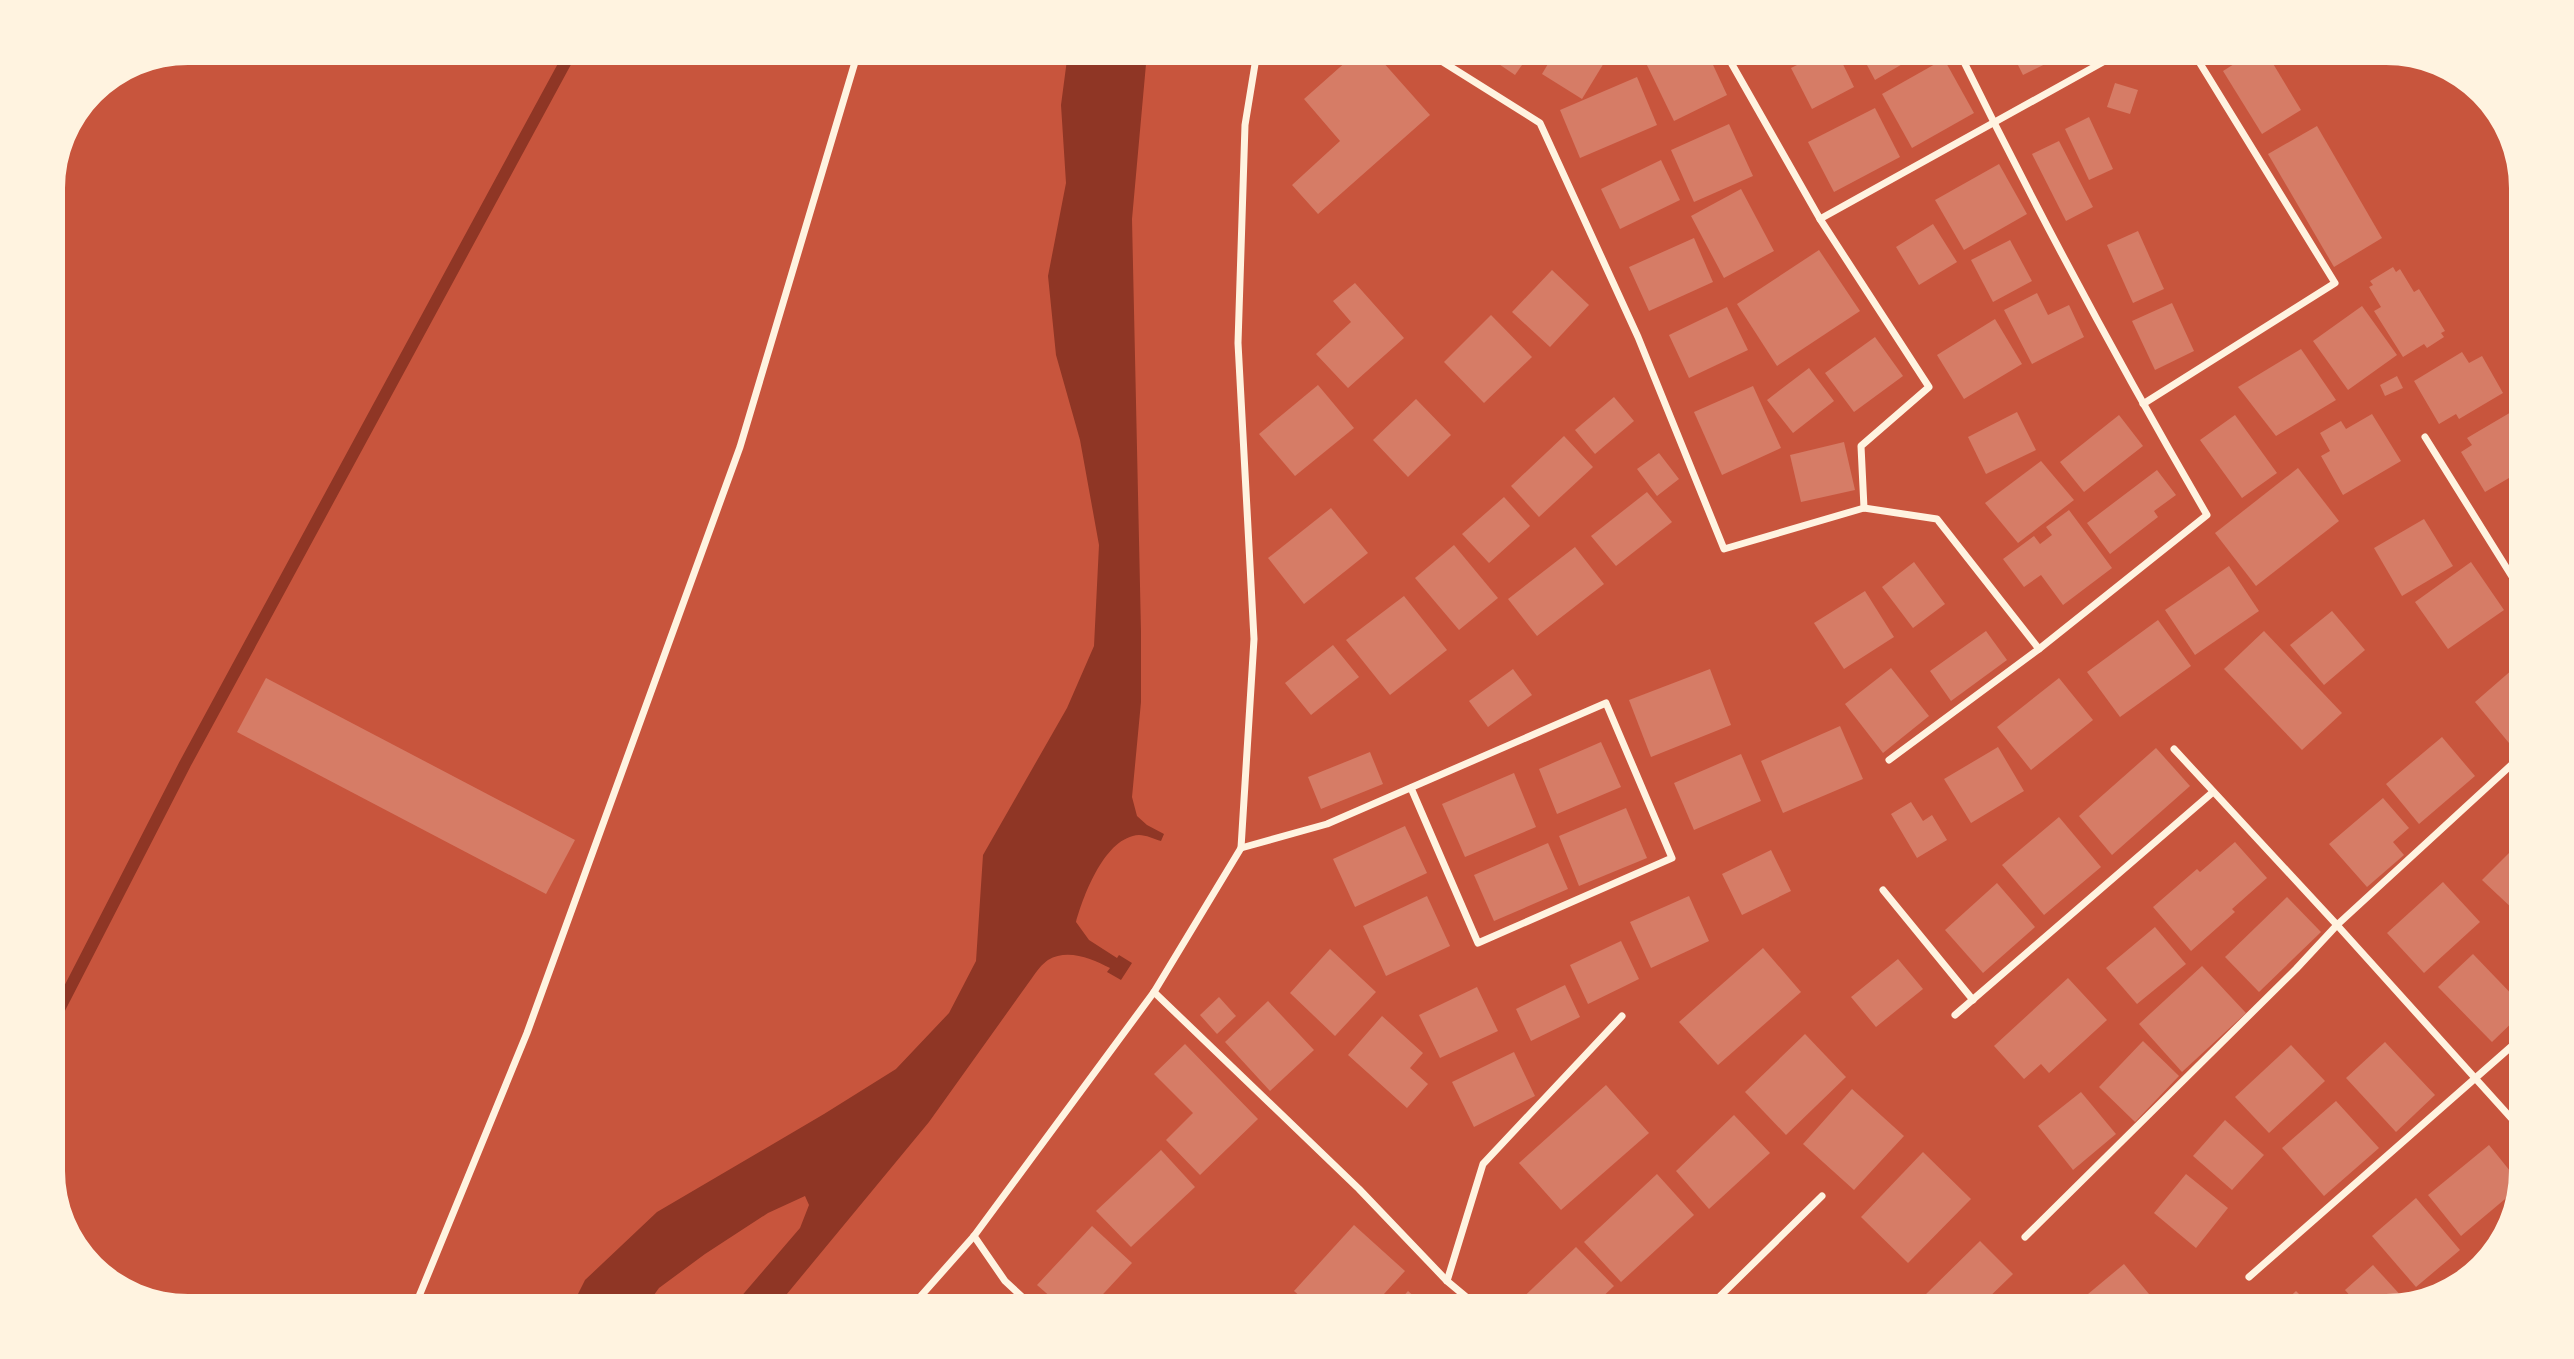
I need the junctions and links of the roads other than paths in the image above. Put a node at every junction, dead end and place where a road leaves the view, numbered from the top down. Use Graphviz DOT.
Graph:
graph roads {
  1 [pos="854,65"];
  2 [pos="1255,65"];
  3 [pos="1448,65"];
  4 [pos="1732,65"];
  5 [pos="1965,65"];
  6 [pos="2097,65"];
  7 [pos="2201,65"];
  8 [pos="1993,121"];
  9 [pos="1820,219"];
  10 [pos="2143,404"];
  11 [pos="2425,437"];
  12 [pos="1864,508"];
  13 [pos="2509,572"];
  14 [pos="2039,649"];
  15 [pos="2174,749"];
  16 [pos="1889,760"];
  17 [pos="2509,767"];
  18 [pos="1410,788"];
  19 [pos="2213,792"];
  20 [pos="1241,848"];
  21 [pos="1883,890"];
  22 [pos="2337,925"];
  23 [pos="1154,992"];
  24 [pos="1973,999"];
  25 [pos="1955,1015"];
  26 [pos="1622,1016"];
  27 [pos="2509,1049"];
  28 [pos="2476,1080"];
  29 [pos="2509,1115"];
  30 [pos="1822,1196"];
  31 [pos="974,1236"];
  32 [pos="2025,1237"];
  33 [pos="2249,1277"];
  34 [pos="1447,1281"];
  35 [pos="420,1294"];
  36 [pos="923,1294"];
  37 [pos="1018,1294"];
  38 [pos="1462,1294"];
  39 [pos="1723,1294"];
  1 -- 35 [label="street"];
  2 -- 20 [label="street"];
  3 -- 12 [label="street"];
  4 -- 9 [label="street"];
  5 -- 8 [label="street"];
  6 -- 8 [label="street"];
  7 -- 10 [label="street"];
  8 -- 9 [label="street"];
  8 -- 10 [label="street"];
  9 -- 12 [label="street"];
  10 -- 14 [label="street"];
  11 -- 13 [label="street"];
  12 -- 14 [label="street"];
  14 -- 16 [label="street"];
  15 -- 19 [label="street"];
  17 -- 22 [label="street"];
  18 -- 18 [label="street"];
  18 -- 20 [label="street"];
  19 -- 22 [label="street"];
  19 -- 24 [label="street"];
  20 -- 23 [label="street"];
  21 -- 24 [label="street"];
  22 -- 28 [label="street"];
  22 -- 32 [label="street"];
  23 -- 31 [label="street"];
  23 -- 34 [label="street"];
  24 -- 25 [label="street"];
  26 -- 34 [label="street"];
  27 -- 28 [label="street"];
  28 -- 29 [label="street"];
  28 -- 33 [label="street"];
  30 -- 39 [label="street"];
  31 -- 36 [label="street"];
  31 -- 37 [label="street"];
  34 -- 38 [label="street"];
}
